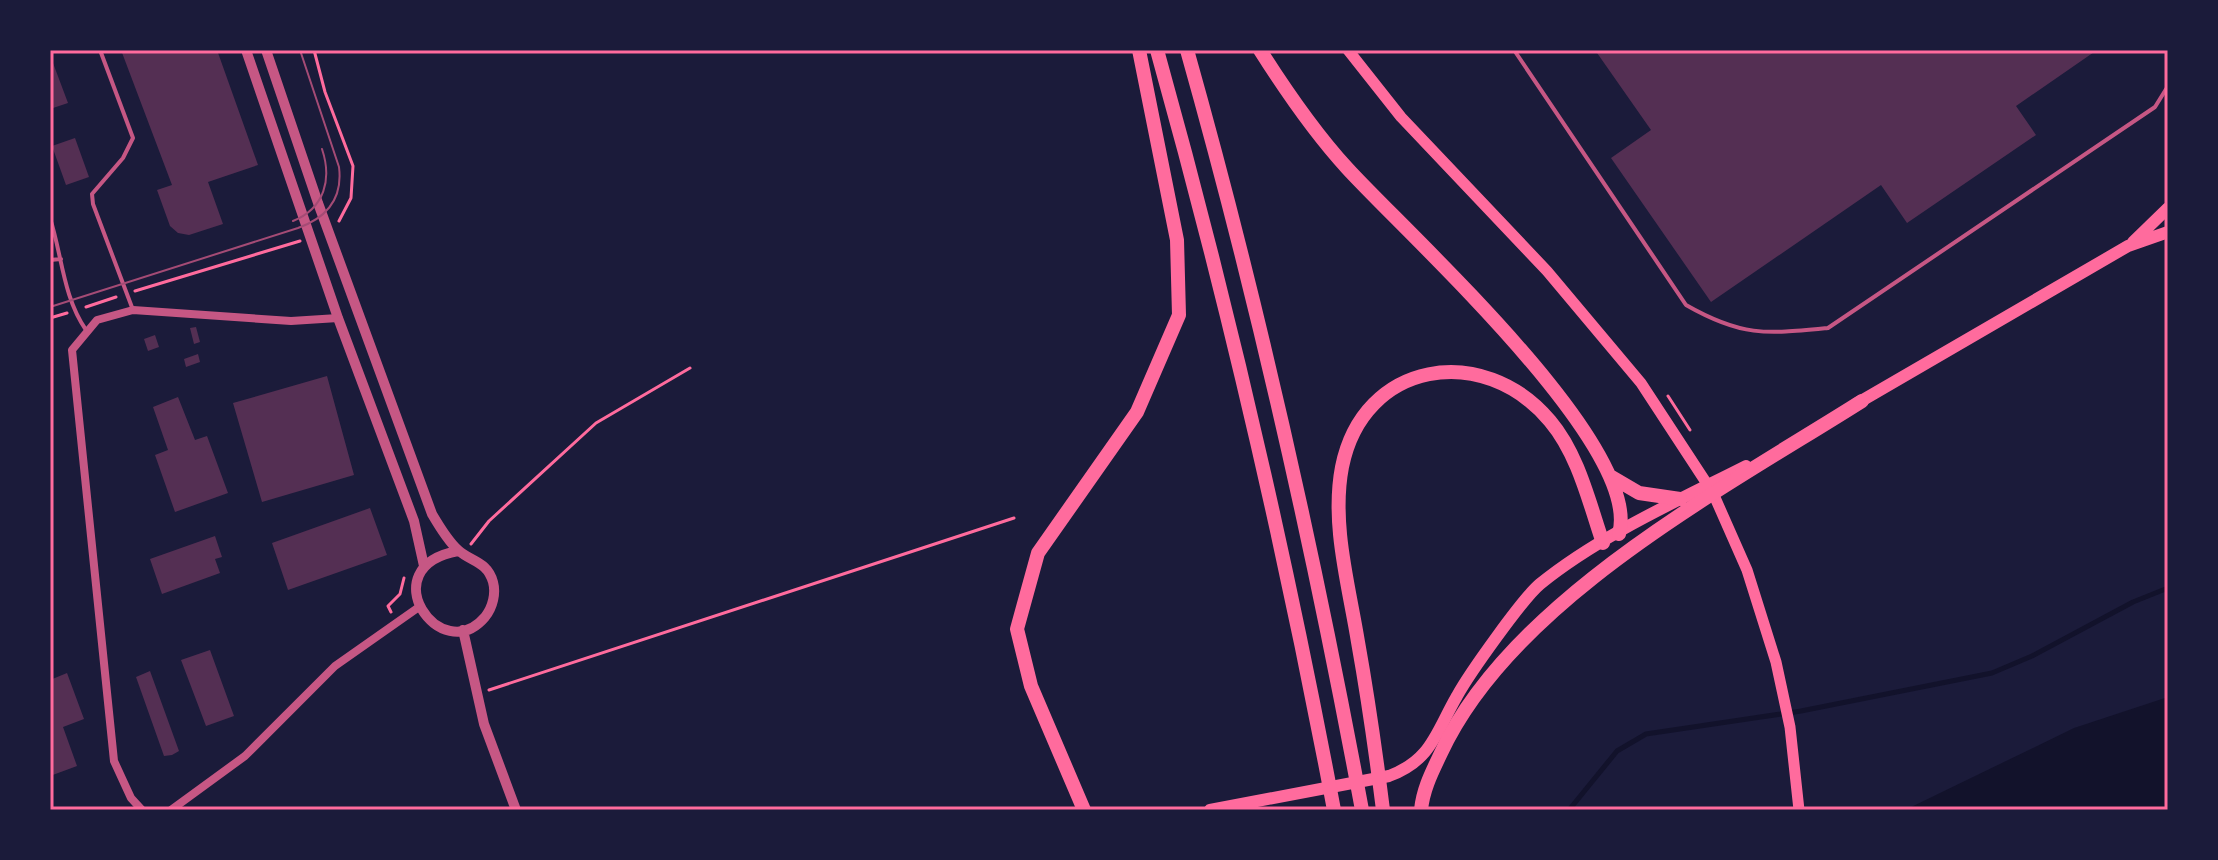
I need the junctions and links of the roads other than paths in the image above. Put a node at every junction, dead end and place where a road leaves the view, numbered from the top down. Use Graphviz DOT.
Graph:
graph roads {
  1 [pos="100,50"];
  2 [pos="246,50"];
  3 [pos="266,50"];
  4 [pos="1139,50"];
  5 [pos="1157,50"];
  6 [pos="1187,50"];
  7 [pos="1260,50"];
  8 [pos="1348,50"];
  9 [pos="1514,50"];
  10 [pos="2168,86"];
  11 [pos="2168,208"];
  12 [pos="50,218"];
  13 [pos="2168,232"];
  14 [pos="2128,246"];
  15 [pos="61,259"];
  16 [pos="50,260"];
  17 [pos="133,310"];
  18 [pos="338,318"];
  19 [pos="88,332"];
  20 [pos="1862,401"];
  21 [pos="1610,476"];
  22 [pos="1680,499"];
  23 [pos="1619,534"];
  24 [pos="1603,543"];
  25 [pos="461,552"];
  26 [pos="424,566"];
  27 [pos="419,607"];
  28 [pos="463,630"];
  29 [pos="142,810"];
  30 [pos="171,810"];
  31 [pos="516,810"];
  32 [pos="1084,810"];
  33 [pos="1210,810"];
  34 [pos="1334,810"];
  35 [pos="1362,810"];
  36 [pos="1383,810"];
  37 [pos="1421,810"];
  38 [pos="1799,810"];
  1 -- 17 [label="lane"];
  2 -- 18 [label="street"];
  3 -- 25 [label="street"];
  4 -- 32 [label="highway"];
  5 -- 34 [label="highway"];
  6 -- 35 [label="highway"];
  7 -- 21 [label="highway"];
  8 -- 38 [label="main road"];
  9 -- 10 [label="lane"];
  11 -- 14 [label="main road"];
  12 -- 15 [label="lane"];
  13 -- 14 [label="main road"];
  14 -- 20 [label="main road"];
  15 -- 16 [label="lane"];
  15 -- 19 [label="lane"];
  17 -- 18 [label="street"];
  17 -- 19 [label="street"];
  18 -- 26 [label="street"];
  19 -- 29 [label="street"];
  20 -- 22 [label="main road"];
  20 -- 37 [label="highway"];
  21 -- 22 [label="highway"];
  21 -- 23 [label="highway"];
  22 -- 23 [label="main road"];
  23 -- 24 [label="main road"];
  24 -- 33 [label="main road"];
  24 -- 36 [label="highway"];
  25 -- 26 [label="street"];
  25 -- 28 [label="street"];
  26 -- 27 [label="street"];
  27 -- 28 [label="street"];
  27 -- 30 [label="street"];
  28 -- 31 [label="street"];
}
